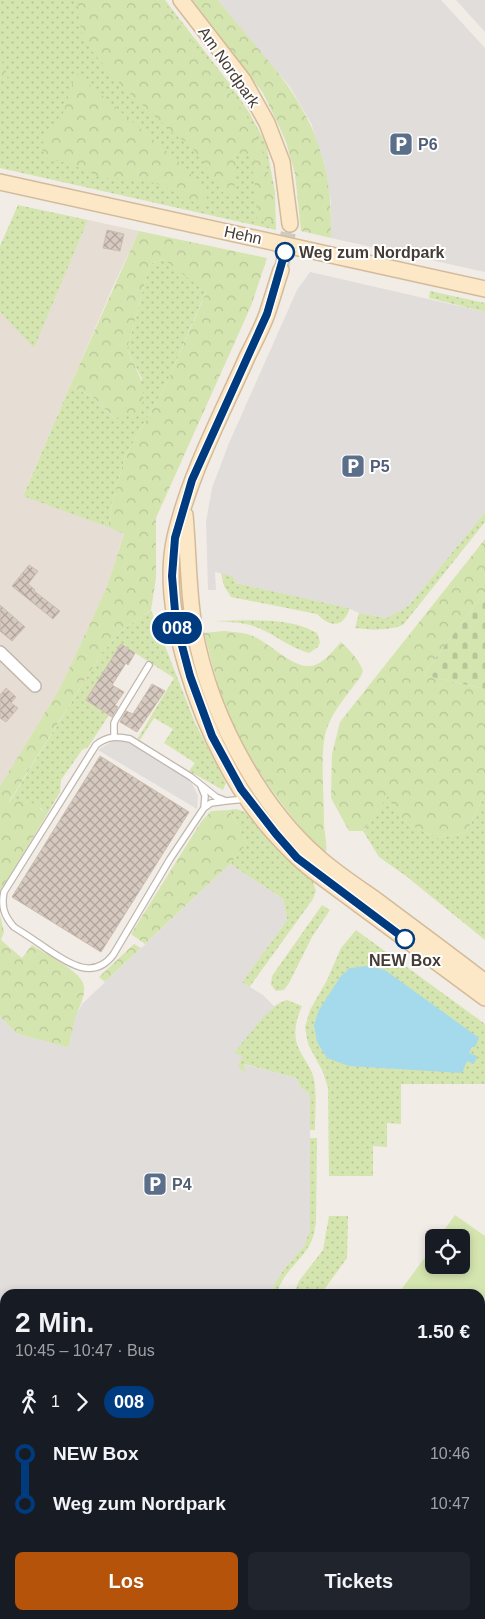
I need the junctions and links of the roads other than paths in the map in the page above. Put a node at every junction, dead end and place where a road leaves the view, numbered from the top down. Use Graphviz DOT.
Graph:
graph roads {
  1 [pos="182,0"];
  2 [pos="0,182"];
  3 [pos="290,224"];
  4 [pos="281,270"];
  5 [pos="485,290"];
  6 [pos="184,509"];
  7 [pos="0,652"];
  8 [pos="149,665"];
  9 [pos="35,686"];
  10 [pos="114,737"];
  11 [pos="201,785"];
  12 [pos="248,798"];
  13 [pos="226,801"];
  14 [pos="204,808"];
  15 [pos="485,982"];
  16 [pos="485,998"];
  1 -- 3 [label="street, Am Nordpark"];
  2 -- 5 [label="street, Hehn"];
  4 -- 6 [label="street"];
  6 -- 12 [label="street"];
  6 -- 15 [label="street"];
  7 -- 9 [label="street"];
  8 -- 10 [label="lane"];
  10 -- 11 [label="lane"];
  10 -- 14 [label="lane"];
  11 -- 13 [label="lane"];
  11 -- 14 [label="lane"];
  12 -- 13 [label="lane"];
  12 -- 16 [label="street"];
  13 -- 14 [label="lane"];
}
